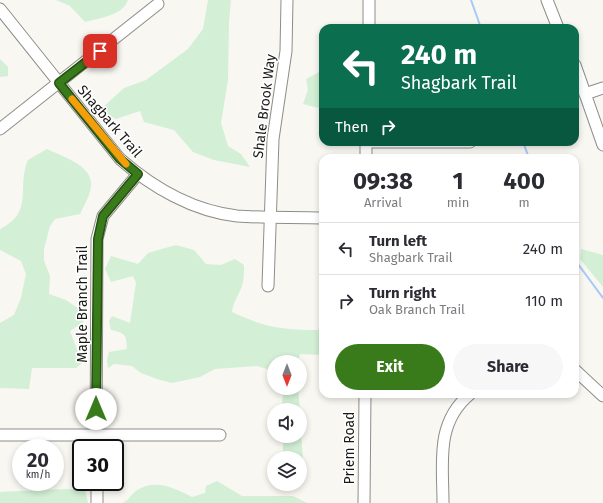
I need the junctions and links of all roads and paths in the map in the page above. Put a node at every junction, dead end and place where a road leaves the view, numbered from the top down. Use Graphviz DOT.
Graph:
graph roads {
  1 [pos="287,0"];
  2 [pos="369,0"];
  3 [pos="547,0"];
  4 [pos="158,4"];
  5 [pos="0,9"];
  6 [pos="369,24"];
  7 [pos="556,24"];
  8 [pos="579,77"];
  9 [pos="59,83"];
  10 [pos="603,88"];
  11 [pos="585,94"];
  12 [pos="0,129"];
  13 [pos="603,145"];
  14 [pos="138,174"];
  15 [pos="270,217"];
  16 [pos="319,218"];
  17 [pos="268,286"];
  18 [pos="579,374"];
  19 [pos="603,396"];
  20 [pos="365,398"];
  21 [pos="466,398"];
  22 [pos="0,435"];
  23 [pos="96,435"];
  24 [pos="220,435"];
  25 [pos="96,439"];
  26 [pos="97,491"];
  27 [pos="97,503"];
  28 [pos="364,503"];
  29 [pos="442,503"];
  1 -- 15 [label="street, Shale Brook Way"];
  2 -- 6 [label="street"];
  3 -- 7 [label="street"];
  4 -- 9 [label="street"];
  5 -- 9 [label="street, Shagbark Trail"];
  8 -- 11 [label="street"];
  9 -- 12 [label="street"];
  9 -- 14 [label="street, Shagbark Trail"];
  10 -- 11 [label="street"];
  11 -- 13 [label="street"];
  14 -- 15 [label="street, Shagbark Trail"];
  14 -- 23 [label="street, Maple Branch Trail"];
  15 -- 16 [label="street, Shagbark Trail"];
  15 -- 17 [label="street, Shale Brook Way"];
  18 -- 19 [label="street"];
  20 -- 28 [label="street, Priem Road"];
  21 -- 29 [label="street"];
  22 -- 23 [label="street"];
  23 -- 24 [label="street"];
  23 -- 25 [label="street, Maple Branch Trail"];
  26 -- 27 [label="street"];
}
